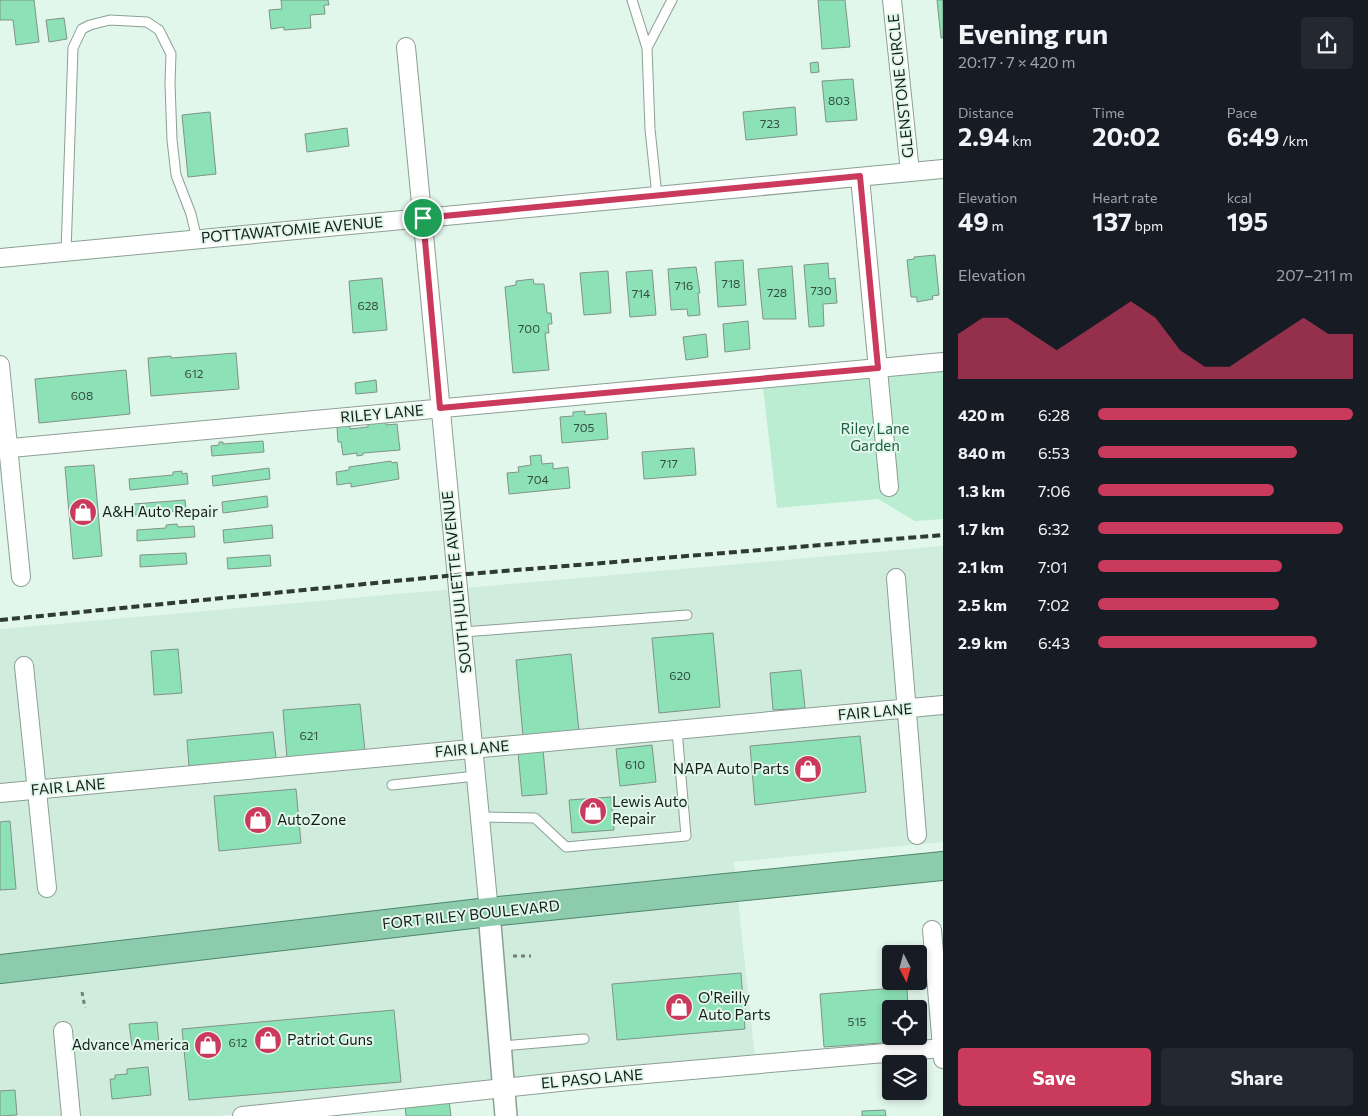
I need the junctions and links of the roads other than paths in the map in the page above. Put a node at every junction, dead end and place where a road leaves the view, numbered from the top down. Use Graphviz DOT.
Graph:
graph roads {
  1 [pos="632,0"];
  2 [pos="672,0"];
  3 [pos="892,0"];
  4 [pos="406,48"];
  5 [pos="647,48"];
  6 [pos="943,168"];
  7 [pos="910,172"];
  8 [pos="860,176"];
  9 [pos="657,196"];
  10 [pos="423,218"];
  11 [pos="197,240"];
  12 [pos="66,252"];
  13 [pos="0,258"];
  14 [pos="943,362"];
  15 [pos="0,365"];
  16 [pos="878,368"];
  17 [pos="440,408"];
  18 [pos="4,449"];
  19 [pos="889,487"];
  20 [pos="21,576"];
  21 [pos="896,578"];
  22 [pos="687,615"];
  23 [pos="463,632"];
  24 [pos="24,666"];
  25 [pos="943,705"];
  26 [pos="907,709"];
  27 [pos="677,730"];
  28 [pos="473,749"];
  29 [pos="476,776"];
  30 [pos="392,785"];
  31 [pos="37,790"];
  32 [pos="0,793"];
  33 [pos="480,817"];
  34 [pos="917,834"];
  35 [pos="943,866"];
  36 [pos="47,888"];
  37 [pos="489,912"];
  38 [pos="932,930"];
  39 [pos="0,969"];
  40 [pos="63,1031"];
  41 [pos="584,1039"];
  42 [pos="500,1046"];
  43 [pos="943,1052"];
  44 [pos="504,1087"];
  45 [pos="71,1116"];
  46 [pos="242,1116"];
  47 [pos="506,1116"];
  1 -- 5 [label="lane"];
  2 -- 5 [label="lane"];
  3 -- 7 [label="street, GLENSTONE CIRCLE"];
  4 -- 10 [label="street, SOUTH JULIETTE AVENUE"];
  5 -- 9 [label="lane"];
  6 -- 7 [label="street, POTTAWATOMIE AVENUE"];
  7 -- 8 [label="street, POTTAWATOMIE AVENUE"];
  8 -- 9 [label="street, POTTAWATOMIE AVENUE"];
  8 -- 16 [label="street"];
  9 -- 10 [label="street, POTTAWATOMIE AVENUE"];
  10 -- 11 [label="street, POTTAWATOMIE AVENUE"];
  10 -- 17 [label="street, SOUTH JULIETTE AVENUE"];
  11 -- 12 [label="street, POTTAWATOMIE AVENUE"];
  11 -- 12 [label="lane"];
  12 -- 13 [label="street, POTTAWATOMIE AVENUE"];
  14 -- 16 [label="street, RILEY LANE"];
  15 -- 18 [label="street"];
  16 -- 17 [label="street, RILEY LANE"];
  16 -- 19 [label="street"];
  17 -- 18 [label="street, RILEY LANE"];
  17 -- 23 [label="street, SOUTH JULIETTE AVENUE"];
  18 -- 20 [label="street"];
  21 -- 26 [label="street"];
  22 -- 23 [label="lane"];
  23 -- 28 [label="street, SOUTH JULIETTE AVENUE"];
  24 -- 31 [label="street"];
  25 -- 26 [label="street, FAIR LANE"];
  26 -- 27 [label="street, FAIR LANE"];
  26 -- 34 [label="street"];
  27 -- 28 [label="street, FAIR LANE"];
  27 -- 33 [label="lane"];
  28 -- 29 [label="street, SOUTH JULIETTE AVENUE"];
  28 -- 31 [label="street, FAIR LANE"];
  29 -- 30 [label="lane"];
  29 -- 33 [label="street, SOUTH JULIETTE AVENUE"];
  31 -- 32 [label="street, FAIR LANE"];
  31 -- 36 [label="street"];
  33 -- 37 [label="street, SOUTH JULIETTE AVENUE"];
  35 -- 37 [label="highway, FORT RILEY BOULEVARD"];
  37 -- 39 [label="highway, FORT RILEY BOULEVARD"];
  37 -- 42 [label="street, SOUTH JULIETTE AVENUE"];
  38 -- 43 [label="street"];
  40 -- 45 [label="street"];
  41 -- 42 [label="lane"];
  42 -- 44 [label="street, SOUTH JULIETTE AVENUE"];
  43 -- 44 [label="street, EL PASO LANE"];
  44 -- 46 [label="street, EL PASO LANE"];
  44 -- 47 [label="street, SOUTH JULIETTE AVENUE"];
}
